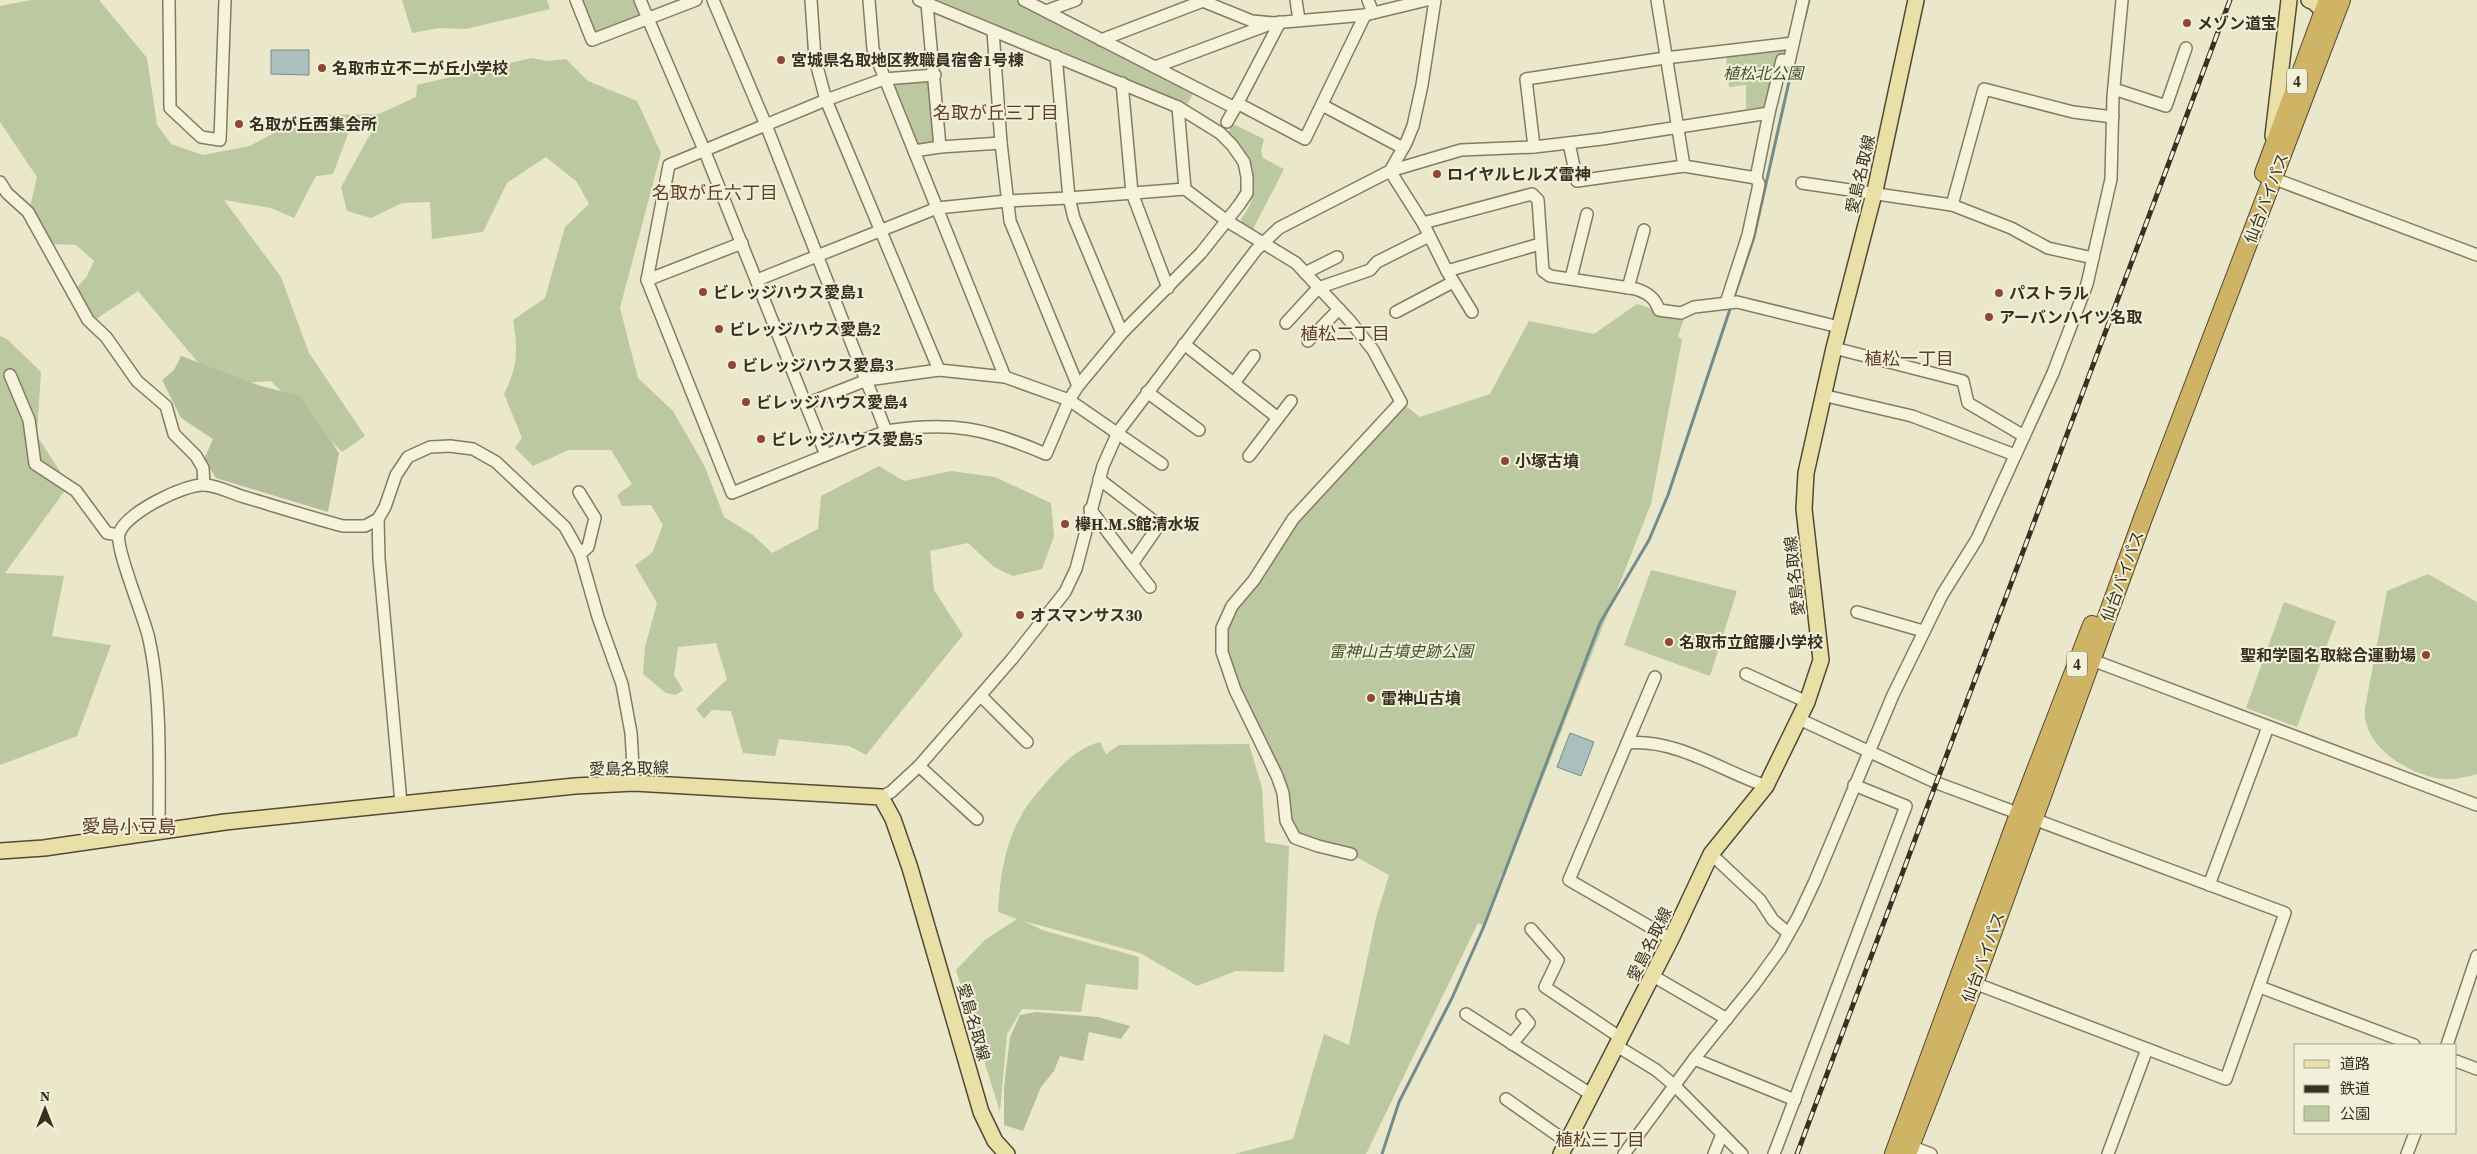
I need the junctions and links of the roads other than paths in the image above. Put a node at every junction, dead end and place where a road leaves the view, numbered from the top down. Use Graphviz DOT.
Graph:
graph roads {
  1 [pos="169,0"];
  2 [pos="225,0"];
  3 [pos="576,0"];
  4 [pos="640,0"];
  5 [pos="696,0"];
  6 [pos="713,0"];
  7 [pos="811,0"];
  8 [pos="869,0"];
  9 [pos="1024,0"];
  10 [pos="1076,0"];
  11 [pos="1296,0"];
  12 [pos="1368,0"];
  13 [pos="1427,0"];
  14 [pos="1434,0"];
  15 [pos="1657,0"];
  16 [pos="1803,0"];
  17 [pos="1916,0"];
  18 [pos="2122,0"];
  19 [pos="2289,0"];
  20 [pos="2341,0"];
  21 [pos="1201,1"];
  22 [pos="923,2"];
  23 [pos="2321,6"];
  24 [pos="1046,11"];
  25 [pos="1369,14"];
  26 [pos="647,19"];
  27 [pos="1299,20"];
  28 [pos="1276,23"];
  29 [pos="993,31"];
  30 [pos="1101,40"];
  31 [pos="1792,43"];
  32 [pos="2186,48"];
  33 [pos="1056,56"];
  34 [pos="1665,58"];
  35 [pos="1155,67"];
  36 [pos="934,75"];
  37 [pos="884,79"];
  38 [pos="1122,83"];
  39 [pos="2114,89"];
  40 [pos="826,100"];
  41 [pos="1322,105"];
  42 [pos="1236,106"];
  43 [pos="1178,107"];
  44 [pos="1769,113"];
  45 [pos="2113,117"];
  46 [pos="1227,122"];
  47 [pos="766,125"];
  48 [pos="1678,126"];
  49 [pos="1001,143"];
  50 [pos="1569,143"];
  51 [pos="940,146"];
  52 [pos="1534,147"];
  53 [pos="1403,148"];
  54 [pos="2271,150"];
  55 [pos="914,151"];
  56 [pos="704,152"];
  57 [pos="1684,166"];
  58 [pos="1390,171"];
  59 [pos="2268,177"];
  60 [pos="1756,178"];
  61 [pos="0,182"];
  62 [pos="1802,183"];
  63 [pos="1184,189"];
  64 [pos="1132,193"];
  65 [pos="1874,194"];
  66 [pos="1069,198"];
  67 [pos="1007,201"];
  68 [pos="1952,205"];
  69 [pos="937,208"];
  70 [pos="1587,214"];
  71 [pos="1227,221"];
  72 [pos="1423,223"];
  73 [pos="1644,230"];
  74 [pos="882,231"];
  75 [pos="1429,236"];
  76 [pos="742,243"];
  77 [pos="1262,244"];
  78 [pos="1540,244"];
  79 [pos="816,255"];
  80 [pos="2477,255"];
  81 [pos="1337,257"];
  82 [pos="2093,258"];
  83 [pos="1446,271"];
  84 [pos="1305,273"];
  85 [pos="1571,278"];
  86 [pos="647,280"];
  87 [pos="757,280"];
  88 [pos="1453,282"];
  89 [pos="1168,288"];
  90 [pos="1318,288"];
  91 [pos="1628,288"];
  92 [pos="1731,302"];
  93 [pos="1339,309"];
  94 [pos="1396,312"];
  95 [pos="1472,312"];
  96 [pos="1286,323"];
  97 [pos="1839,327"];
  98 [pos="1122,333"];
  99 [pos="1308,341"];
  100 [pos="1184,344"];
  101 [pos="1834,348"];
  102 [pos="1254,356"];
  103 [pos="939,370"];
  104 [pos="10,375"];
  105 [pos="1005,377"];
  106 [pos="867,380"];
  107 [pos="1234,383"];
  108 [pos="1078,386"];
  109 [pos="1147,392"];
  110 [pos="1822,395"];
  111 [pos="1069,400"];
  112 [pos="1291,400"];
  113 [pos="806,404"];
  114 [pos="1278,418"];
  115 [pos="1199,430"];
  116 [pos="886,431"];
  117 [pos="1118,432"];
  118 [pos="2024,436"];
  119 [pos="826,455"];
  120 [pos="2015,455"];
  121 [pos="1249,456"];
  122 [pos="1162,464"];
  123 [pos="1099,479"];
  124 [pos="204,485"];
  125 [pos="578,492"];
  126 [pos="1090,509"];
  127 [pos="378,518"];
  128 [pos="118,535"];
  129 [pos="580,554"];
  130 [pos="1132,564"];
  131 [pos="1150,587"];
  132 [pos="1856,612"];
  133 [pos="1923,631"];
  134 [pos="2092,660"];
  135 [pos="1746,674"];
  136 [pos="1655,677"];
  137 [pos="981,696"];
  138 [pos="1807,702"];
  139 [pos="1799,719"];
  140 [pos="2268,727"];
  141 [pos="1026,742"];
  142 [pos="1627,743"];
  143 [pos="1869,751"];
  144 [pos="919,766"];
  145 [pos="634,783"];
  146 [pos="1854,785"];
  147 [pos="1766,786"];
  148 [pos="881,797"];
  149 [pos="401,803"];
  150 [pos="2477,805"];
  151 [pos="2026,817"];
  152 [pos="977,819"];
  153 [pos="159,832"];
  154 [pos="0,851"];
  155 [pos="1351,854"];
  156 [pos="1711,854"];
  157 [pos="2209,885"];
  158 [pos="1531,929"];
  159 [pos="1788,933"];
  160 [pos="1671,939"];
  161 [pos="2477,956"];
  162 [pos="1653,976"];
  163 [pos="1974,983"];
  164 [pos="2260,987"];
  165 [pos="1466,1014"];
  166 [pos="1522,1015"];
  167 [pos="1727,1019"];
  168 [pos="1620,1042"];
  169 [pos="1512,1044"];
  170 [pos="2411,1044"];
  171 [pos="2447,1044"];
  172 [pos="2147,1049"];
  173 [pos="1694,1059"];
  174 [pos="2457,1061"];
  175 [pos="2477,1069"];
  176 [pos="1675,1086"];
  177 [pos="1592,1095"];
  178 [pos="1506,1099"];
  179 [pos="1795,1100"];
  180 [pos="1722,1134"];
  181 [pos="2415,1134"];
  182 [pos="1564,1148"];
  183 [pos="1904,1151"];
  184 [pos="1007,1154"];
  185 [pos="1624,1154"];
  186 [pos="1714,1154"];
  187 [pos="1742,1154"];
  188 [pos="1774,1154"];
  189 [pos="1931,1154"];
  190 [pos="2108,1154"];
  191 [pos="2407,1154"];
  1 -- 2 [label="street"];
  3 -- 26 [label="street"];
  4 -- 26 [label="street"];
  5 -- 26 [label="street"];
  6 -- 47 [label="street"];
  7 -- 40 [label="street"];
  8 -- 37 [label="street"];
  9 -- 24 [label="street"];
  10 -- 24 [label="street"];
  11 -- 27 [label="street"];
  12 -- 25 [label="street"];
  13 -- 25 [label="street"];
  14 -- 53 [label="street"];
  15 -- 34 [label="street"];
  16 -- 31 [label="street"];
  17 -- 65 [label="main road, 愛島名取線"];
  18 -- 39 [label="street"];
  19 -- 54 [label="main road"];
  20 -- 23 [label="highway, 仙台バイパス / 4"];
  21 -- 28 [label="street"];
  21 -- 30 [label="street"];
  22 -- 29 [label="street"];
  22 -- 36 [label="street"];
  23 -- 54 [label="highway, 仙台バイパス / 4"];
  23 -- 59 [label="highway, 仙台バイパス / 4"];
  24 -- 30 [label="street"];
  25 -- 27 [label="street"];
  25 -- 41 [label="street"];
  26 -- 56 [label="street"];
  27 -- 28 [label="street"];
  28 -- 35 [label="street"];
  28 -- 42 [label="street"];
  29 -- 33 [label="street"];
  29 -- 49 [label="street"];
  30 -- 35 [label="street"];
  31 -- 34 [label="street"];
  31 -- 44 [label="street"];
  32 -- 39 [label="street"];
  33 -- 38 [label="street"];
  33 -- 66 [label="street"];
  34 -- 48 [label="street"];
  34 -- 52 [label="street"];
  35 -- 42 [label="street"];
  36 -- 37 [label="street"];
  36 -- 51 [label="street"];
  37 -- 40 [label="street"];
  37 -- 55 [label="street"];
  38 -- 43 [label="street"];
  38 -- 64 [label="street"];
  39 -- 45 [label="street"];
  40 -- 47 [label="street"];
  40 -- 74 [label="street"];
  41 -- 42 [label="street"];
  41 -- 53 [label="street"];
  42 -- 46 [label="street"];
  43 -- 63 [label="street"];
  43 -- 71 [label="street"];
  44 -- 48 [label="street"];
  44 -- 60 [label="street"];
  45 -- 68 [label="street"];
  45 -- 82 [label="street"];
  47 -- 56 [label="street"];
  47 -- 79 [label="street"];
  48 -- 50 [label="street"];
  48 -- 57 [label="street"];
  49 -- 51 [label="street"];
  49 -- 67 [label="street"];
  50 -- 52 [label="street"];
  50 -- 57 [label="street"];
  51 -- 55 [label="street"];
  52 -- 58 [label="street"];
  53 -- 58 [label="street"];
  54 -- 59 [label="highway, 仙台バイパス / 4"];
  55 -- 69 [label="street"];
  56 -- 76 [label="street"];
  56 -- 86 [label="street"];
  57 -- 60 [label="street"];
  58 -- 72 [label="street"];
  58 -- 77 [label="street"];
  59 -- 80 [label="street"];
  59 -- 134 [label="highway, 仙台バイパス / 4"];
  59 -- 151 [label="highway, 仙台バイパス / 4"];
  60 -- 92 [label="street"];
  61 -- 124 [label="street"];
  62 -- 65 [label="street"];
  63 -- 64 [label="street"];
  63 -- 71 [label="street"];
  64 -- 66 [label="street"];
  64 -- 89 [label="street"];
  65 -- 68 [label="street"];
  65 -- 97 [label="main road, 愛島名取線"];
  66 -- 67 [label="street"];
  66 -- 98 [label="street"];
  67 -- 69 [label="street"];
  67 -- 108 [label="street"];
  68 -- 82 [label="street"];
  69 -- 74 [label="street"];
  69 -- 105 [label="street"];
  70 -- 85 [label="street"];
  71 -- 77 [label="street"];
  71 -- 89 [label="street"];
  72 -- 75 [label="street"];
  72 -- 78 [label="street"];
  73 -- 91 [label="street"];
  74 -- 79 [label="street"];
  74 -- 103 [label="street"];
  75 -- 83 [label="street"];
  75 -- 90 [label="street"];
  76 -- 86 [label="street"];
  76 -- 87 [label="street"];
  77 -- 84 [label="street"];
  77 -- 100 [label="street"];
  78 -- 83 [label="street"];
  78 -- 85 [label="street"];
  79 -- 87 [label="street"];
  79 -- 106 [label="street"];
  81 -- 84 [label="street"];
  82 -- 118 [label="street"];
  83 -- 88 [label="street"];
  84 -- 90 [label="street"];
  85 -- 91 [label="street"];
  86 -- 119 [label="street"];
  87 -- 113 [label="street"];
  88 -- 94 [label="street"];
  88 -- 95 [label="street"];
  89 -- 98 [label="street"];
  90 -- 93 [label="street"];
  90 -- 96 [label="street"];
  91 -- 92 [label="street"];
  92 -- 97 [label="street"];
  93 -- 99 [label="street"];
  93 -- 155 [label="street"];
  97 -- 101 [label="main road, 愛島名取線"];
  98 -- 108 [label="street"];
  100 -- 107 [label="street"];
  100 -- 109 [label="street"];
  101 -- 110 [label="main road, 愛島名取線"];
  101 -- 118 [label="street"];
  102 -- 107 [label="street"];
  103 -- 105 [label="street"];
  103 -- 106 [label="street"];
  104 -- 128 [label="street"];
  105 -- 111 [label="street"];
  106 -- 113 [label="street"];
  106 -- 116 [label="street"];
  107 -- 114 [label="street"];
  108 -- 111 [label="street"];
  109 -- 115 [label="street"];
  109 -- 117 [label="street"];
  110 -- 120 [label="street"];
  110 -- 138 [label="main road, 愛島名取線"];
  111 -- 116 [label="street"];
  111 -- 117 [label="street"];
  112 -- 114 [label="street"];
  113 -- 119 [label="street"];
  114 -- 121 [label="street"];
  116 -- 119 [label="street"];
  117 -- 122 [label="street"];
  117 -- 123 [label="street"];
  118 -- 120 [label="street"];
  120 -- 133 [label="street"];
  123 -- 126 [label="street"];
  123 -- 130 [label="street"];
  124 -- 127 [label="street"];
  124 -- 128 [label="street"];
  125 -- 129 [label="street"];
  126 -- 130 [label="street"];
  126 -- 137 [label="street"];
  127 -- 129 [label="street"];
  127 -- 149 [label="street"];
  128 -- 153 [label="street"];
  129 -- 145 [label="street"];
  130 -- 131 [label="street"];
  132 -- 133 [label="street"];
  133 -- 143 [label="street"];
  134 -- 140 [label="street"];
  134 -- 151 [label="highway, 仙台バイパス / 4"];
  135 -- 138 [label="street"];
  136 -- 142 [label="street"];
  137 -- 141 [label="street"];
  137 -- 144 [label="street"];
  138 -- 139 [label="main road, 愛島名取線"];
  139 -- 143 [label="street"];
  139 -- 147 [label="main road, 愛島名取線"];
  140 -- 150 [label="street"];
  140 -- 157 [label="street"];
  142 -- 147 [label="street"];
  142 -- 160 [label="street"];
  143 -- 146 [label="street"];
  143 -- 151 [label="street"];
  144 -- 148 [label="street"];
  144 -- 152 [label="street"];
  145 -- 148 [label="main road, 愛島名取線"];
  145 -- 149 [label="main road, 愛島名取線"];
  146 -- 159 [label="street"];
  146 -- 179 [label="street"];
  147 -- 156 [label="main road, 愛島名取線"];
  148 -- 184 [label="main road, 愛島名取線"];
  149 -- 153 [label="main road, 愛島名取線"];
  151 -- 157 [label="street"];
  151 -- 163 [label="highway, 仙台バイパス / 4"];
  151 -- 183 [label="highway, 仙台バイパス / 4"];
  153 -- 154 [label="main road, 愛島名取線"];
  156 -- 159 [label="street"];
  156 -- 160 [label="main road, 愛島名取線"];
  157 -- 164 [label="street"];
  158 -- 168 [label="street"];
  159 -- 167 [label="street"];
  160 -- 162 [label="main road, 愛島名取線"];
  161 -- 171 [label="street"];
  162 -- 167 [label="street"];
  162 -- 168 [label="main road, 愛島名取線"];
  163 -- 172 [label="street"];
  163 -- 183 [label="highway, 仙台バイパス / 4"];
  164 -- 170 [label="street"];
  164 -- 172 [label="street"];
  165 -- 169 [label="street"];
  166 -- 169 [label="street"];
  167 -- 173 [label="street"];
  168 -- 176 [label="street"];
  168 -- 177 [label="main road, 愛島名取線"];
  169 -- 177 [label="street"];
  172 -- 190 [label="street"];
  173 -- 176 [label="street"];
  173 -- 179 [label="street"];
  174 -- 175 [label="street"];
  176 -- 180 [label="street"];
  176 -- 185 [label="street"];
  177 -- 182 [label="main road, 愛島名取線"];
  178 -- 182 [label="street"];
  179 -- 188 [label="street"];
  180 -- 186 [label="street"];
  180 -- 187 [label="street"];
  181 -- 191 [label="street"];
  183 -- 189 [label="street"];
}
